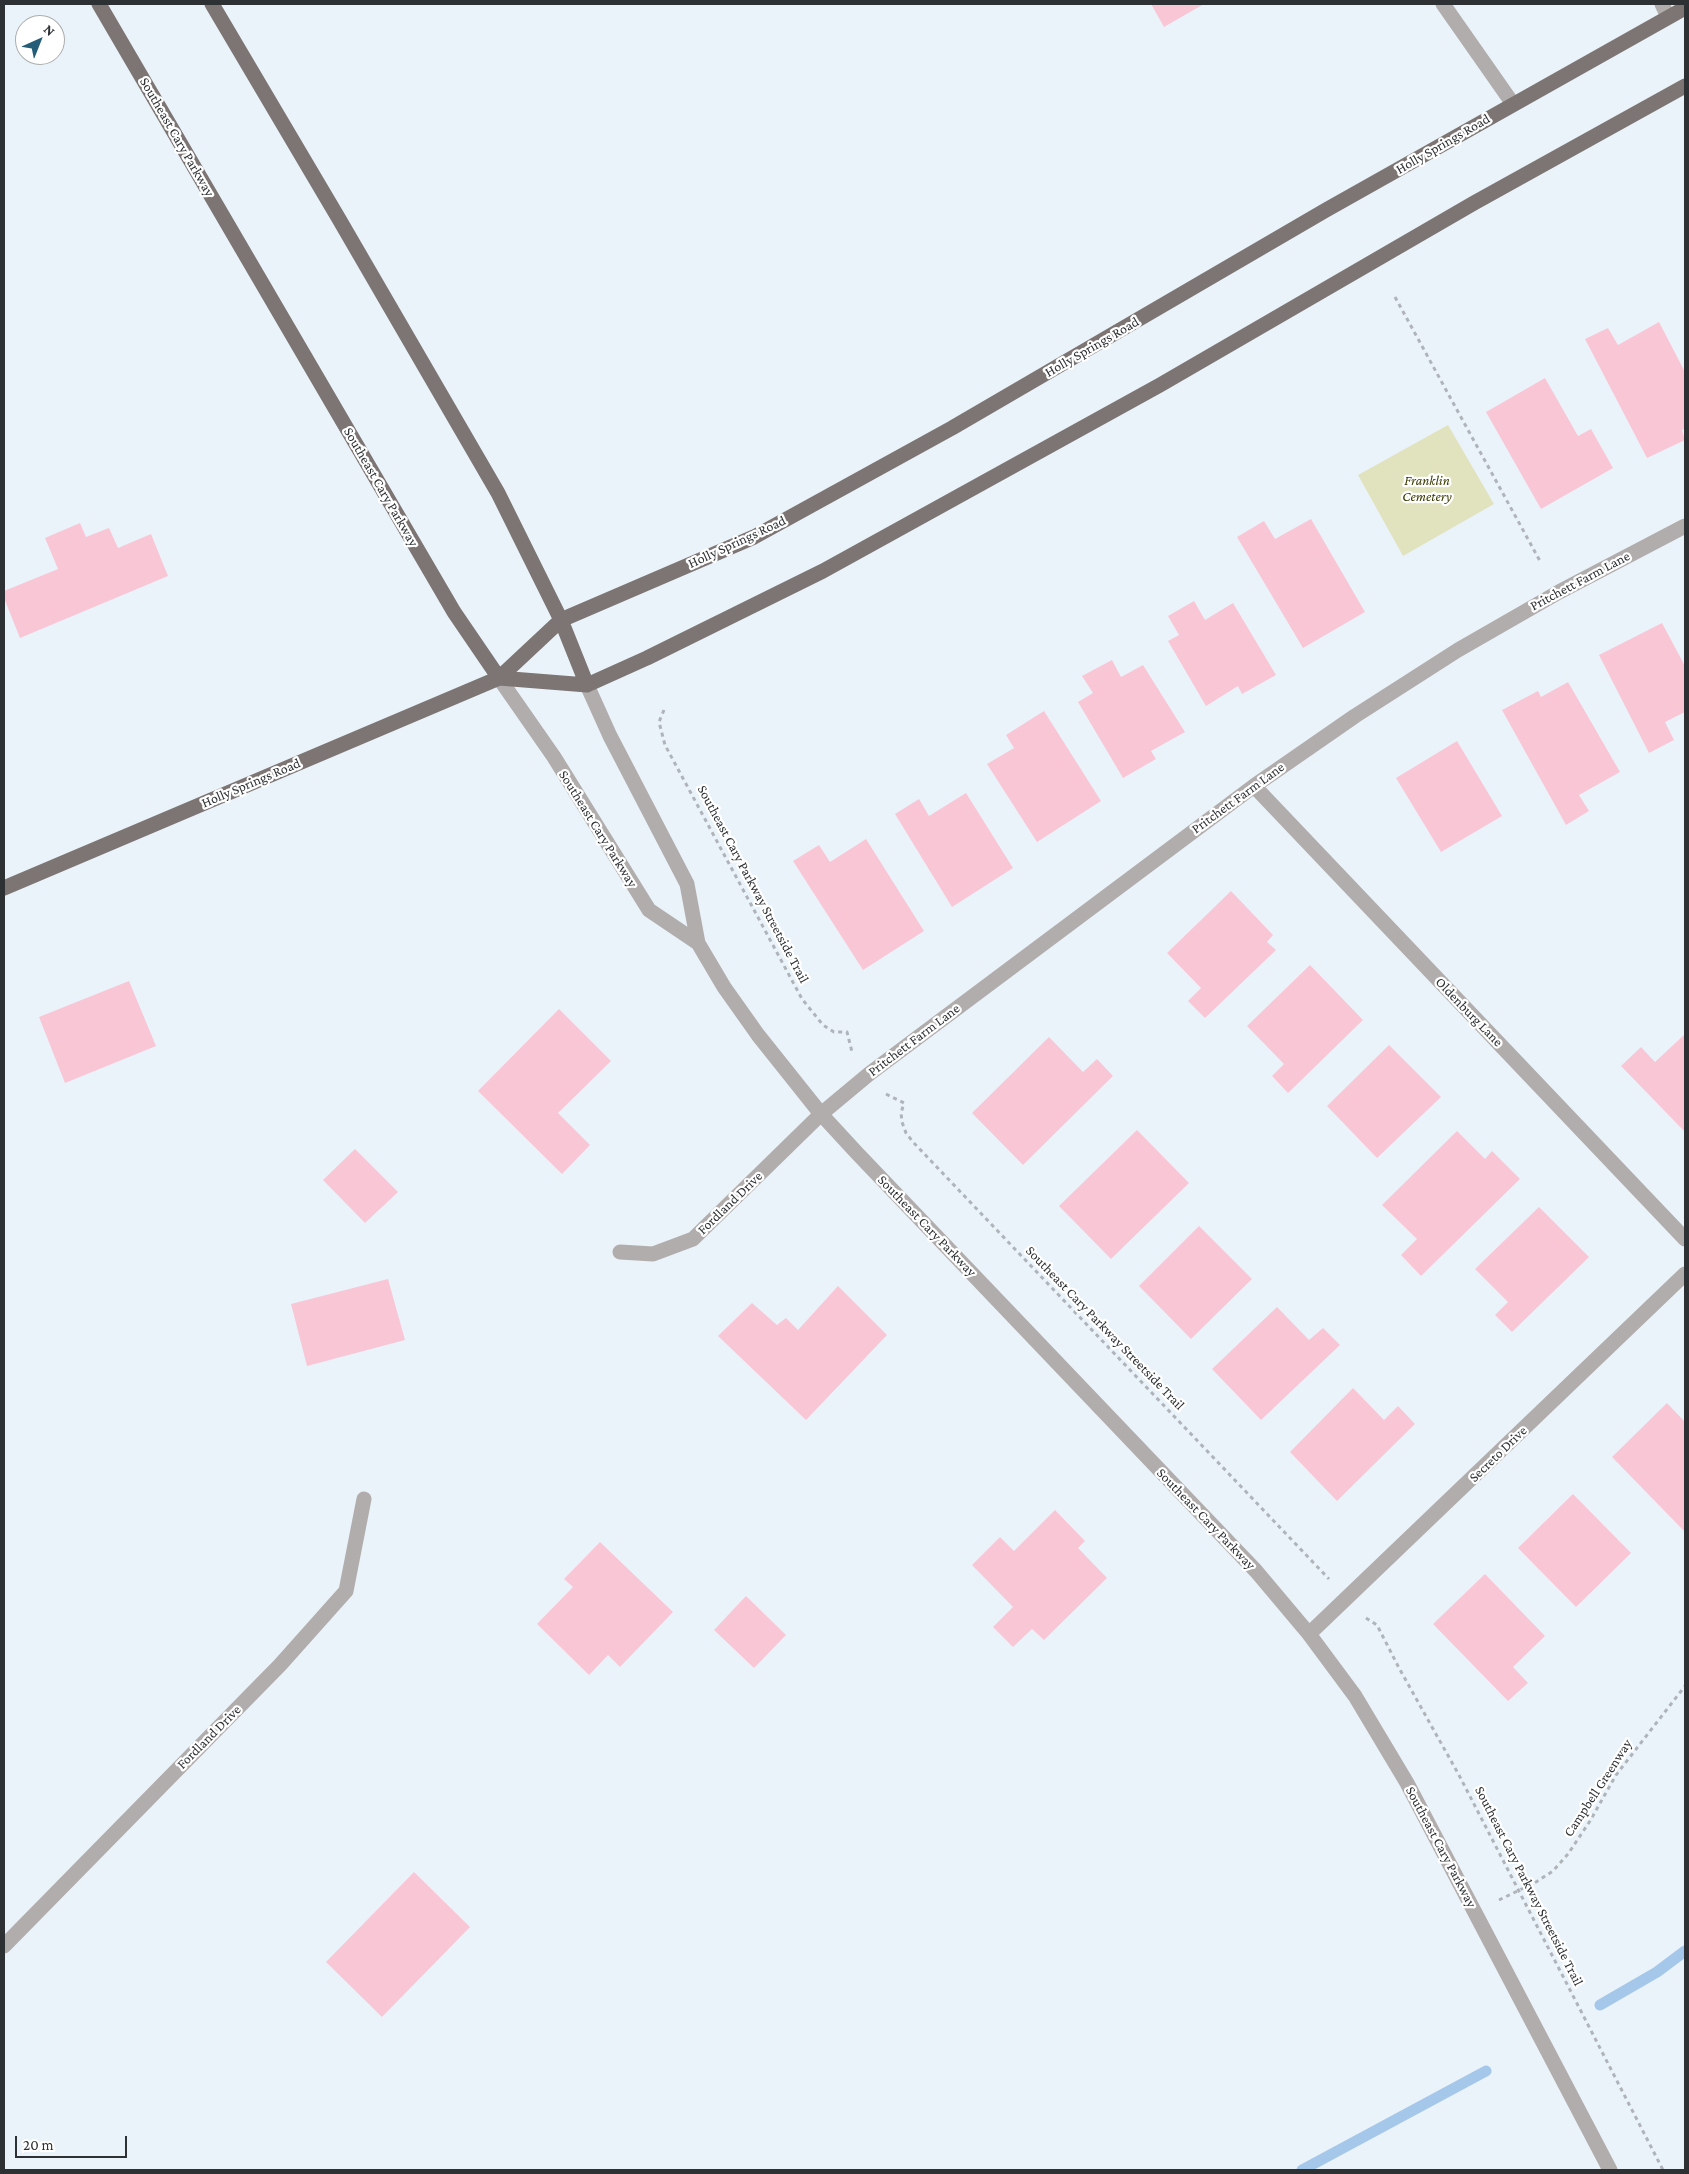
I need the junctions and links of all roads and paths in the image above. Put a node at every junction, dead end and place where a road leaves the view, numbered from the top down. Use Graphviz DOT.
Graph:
graph roads {
  1 [pos="99,4"];
  2 [pos="212,4"];
  3 [pos="1443,4"];
  4 [pos="1685,8"];
  5 [pos="1665,10"];
  6 [pos="1685,86"];
  7 [pos="1513,104"];
  8 [pos="1395,298"];
  9 [pos="1685,526"];
  10 [pos="1540,561"];
  11 [pos="561,620"];
  12 [pos="499,678"];
  13 [pos="586,685"];
  14 [pos="664,710"];
  15 [pos="1254,786"];
  16 [pos="4,888"];
  17 [pos="698,943"];
  18 [pos="850,1050"];
  19 [pos="887,1095"];
  20 [pos="821,1114"];
  21 [pos="1685,1239"];
  22 [pos="620,1252"];
  23 [pos="1685,1274"];
  24 [pos="364,1499"];
  25 [pos="1324,1574"];
  26 [pos="1367,1618"];
  27 [pos="1309,1634"];
  28 [pos="1685,1686"];
  29 [pos="1519,1890"];
  30 [pos="1501,1900"];
  31 [pos="4,1946"];
  32 [pos="1610,2170"];
  33 [pos="1663,2170"];
  1 -- 12 [label="main road, Southeast Cary Parkway"];
  2 -- 11 [label="main road, Southeast Cary Parkway"];
  3 -- 7 [label="street"];
  4 -- 5 [label="main road, Holly Springs Road"];
  5 -- 7 [label="main road, Holly Springs Road"];
  6 -- 13 [label="main road, Holly Springs Road"];
  7 -- 11 [label="main road, Holly Springs Road"];
  8 -- 10 [label="path"];
  9 -- 15 [label="street, Pritchett Farm Lane"];
  11 -- 12 [label="main road, Holly Springs Road"];
  11 -- 13 [label="main road, Southeast Cary Parkway"];
  12 -- 13 [label="main road, Holly Springs Road"];
  12 -- 16 [label="main road, Holly Springs Road"];
  12 -- 17 [label="street, Southeast Cary Parkway"];
  13 -- 17 [label="street, Southeast Cary Parkway"];
  14 -- 18 [label="path, Southeast Cary Parkway Streetside Trail"];
  15 -- 20 [label="street, Pritchett Farm Lane"];
  15 -- 21 [label="street, Oldenburg Lane"];
  17 -- 20 [label="street, Southeast Cary Parkway"];
  19 -- 25 [label="path, Southeast Cary Parkway Streetside Trail"];
  20 -- 22 [label="street, Fordland Drive"];
  20 -- 27 [label="street, Southeast Cary Parkway"];
  23 -- 27 [label="street, Secreto Drive"];
  24 -- 31 [label="street, Fordland Drive"];
  26 -- 29 [label="path, Southeast Cary Parkway Streetside Trail"];
  27 -- 32 [label="street, Southeast Cary Parkway"];
  28 -- 29 [label="path, Campbell Greenway"];
  29 -- 30 [label="path, Campbell Greenway"];
  29 -- 33 [label="path, Southeast Cary Parkway Streetside Trail"];
}
